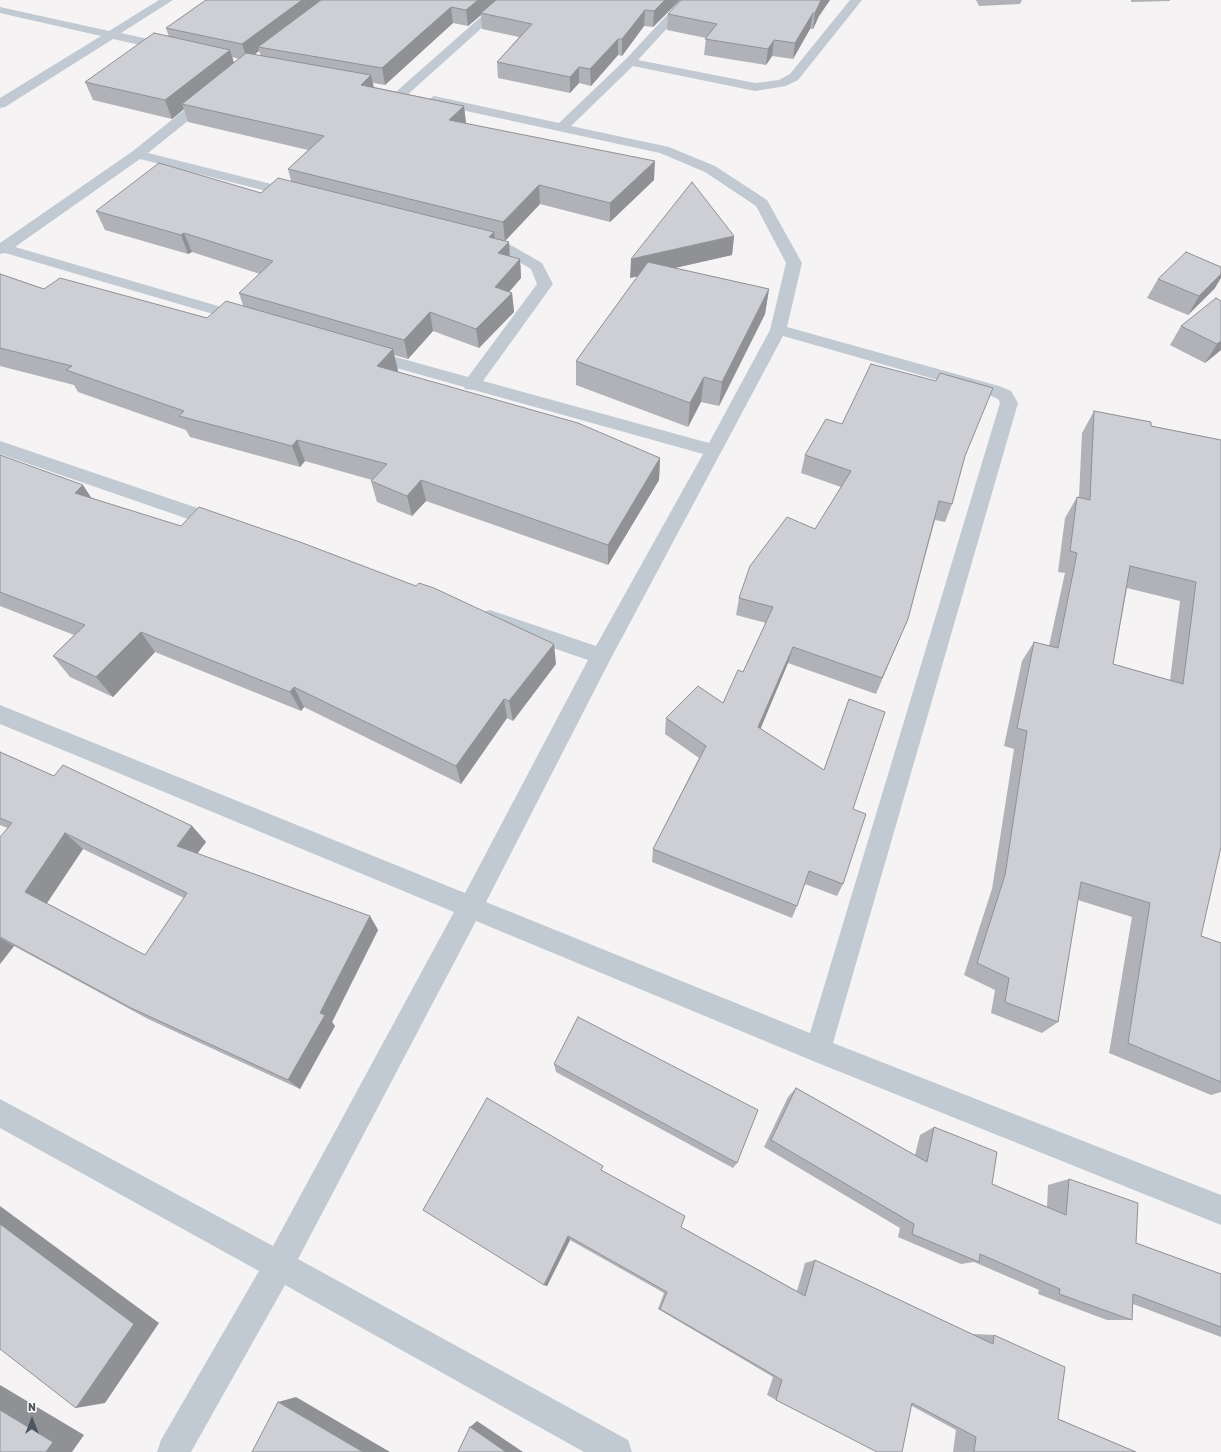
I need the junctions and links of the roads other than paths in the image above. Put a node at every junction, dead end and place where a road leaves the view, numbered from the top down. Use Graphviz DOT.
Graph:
graph roads {
  1 [pos="167,0"];
  2 [pos="507,0"];
  3 [pos="687,0"];
  4 [pos="856,0"];
  5 [pos="0,10"];
  6 [pos="112,35"];
  7 [pos="188,52"];
  8 [pos="630,62"];
  9 [pos="218,90"];
  10 [pos="0,104"];
  11 [pos="561,128"];
  12 [pos="138,154"];
  13 [pos="313,198"];
  14 [pos="466,238"];
  15 [pos="1,249"];
  16 [pos="260,323"];
  17 [pos="778,330"];
  18 [pos="350,350"];
  19 [pos="472,385"];
  20 [pos="0,447"];
  21 [pos="714,451"];
  22 [pos="240,530"];
  23 [pos="474,612"];
  24 [pos="601,656"];
  25 [pos="0,714"];
  26 [pos="470,908"];
  27 [pos="818,1050"];
  28 [pos="0,1113"];
  29 [pos="1221,1210"];
  30 [pos="279,1265"];
  31 [pos="173,1452"];
  32 [pos="616,1452"];
  1 -- 6 [label="street"];
  2 -- 11 [label="street"];
  3 -- 8 [label="street"];
  4 -- 8 [label="street"];
  5 -- 6 [label="street"];
  6 -- 7 [label="street"];
  6 -- 10 [label="street"];
  8 -- 11 [label="street"];
  9 -- 12 [label="street"];
  11 -- 17 [label="street"];
  12 -- 13 [label="street"];
  12 -- 15 [label="street"];
  14 -- 19 [label="street"];
  15 -- 16 [label="street"];
  17 -- 21 [label="street"];
  17 -- 27 [label="street"];
  18 -- 19 [label="street"];
  19 -- 21 [label="street"];
  20 -- 22 [label="street"];
  21 -- 24 [label="street"];
  23 -- 24 [label="street"];
  24 -- 26 [label="street"];
  25 -- 26 [label="street"];
  26 -- 27 [label="street"];
  26 -- 30 [label="street"];
  27 -- 29 [label="street"];
  28 -- 30 [label="street"];
  30 -- 31 [label="street"];
  30 -- 32 [label="street"];
}
